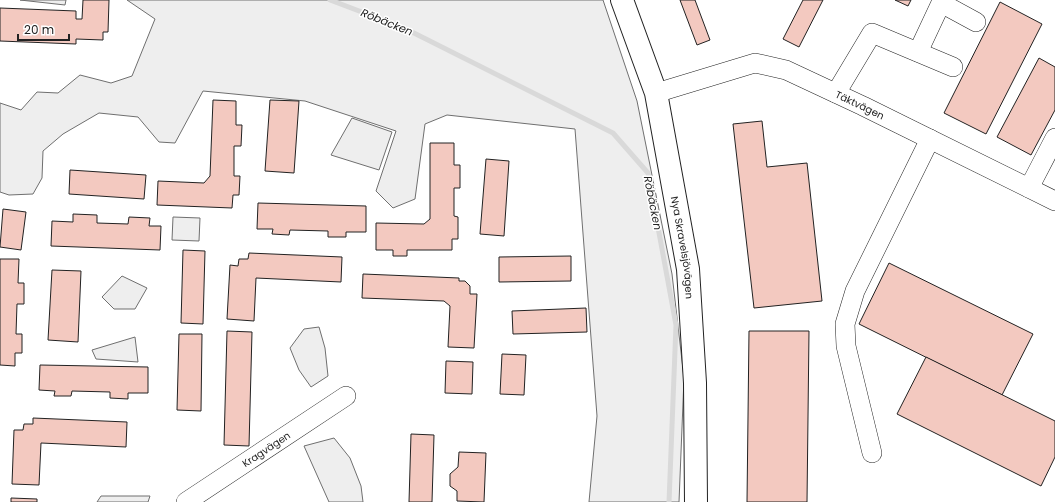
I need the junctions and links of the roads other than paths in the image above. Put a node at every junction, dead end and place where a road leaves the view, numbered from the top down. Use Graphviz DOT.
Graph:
graph roads {
  1 [pos="622,0"];
  2 [pos="976,22"];
  3 [pos="918,52"];
  4 [pos="953,67"];
  5 [pos="656,93"];
  6 [pos="836,94"];
  7 [pos="1055,138"];
  8 [pos="930,139"];
  9 [pos="1029,188"];
  10 [pos="1055,201"];
  11 [pos="346,396"];
  12 [pos="872,453"];
  13 [pos="186,502"];
  14 [pos="696,502"];
  1 -- 5 [label="main road, Nya Skravelsjövägen"];
  2 -- 3 [label="street"];
  3 -- 4 [label="street"];
  3 -- 6 [label="street"];
  5 -- 6 [label="street, Täktvägen"];
  5 -- 14 [label="main road, Nya Skravelsjövägen"];
  6 -- 8 [label="street, Täktvägen"];
  7 -- 9 [label="street"];
  8 -- 9 [label="street, Täktvägen"];
  8 -- 12 [label="street"];
  9 -- 10 [label="street, Täktvägen"];
  11 -- 13 [label="street, Kragvägen"];
}
